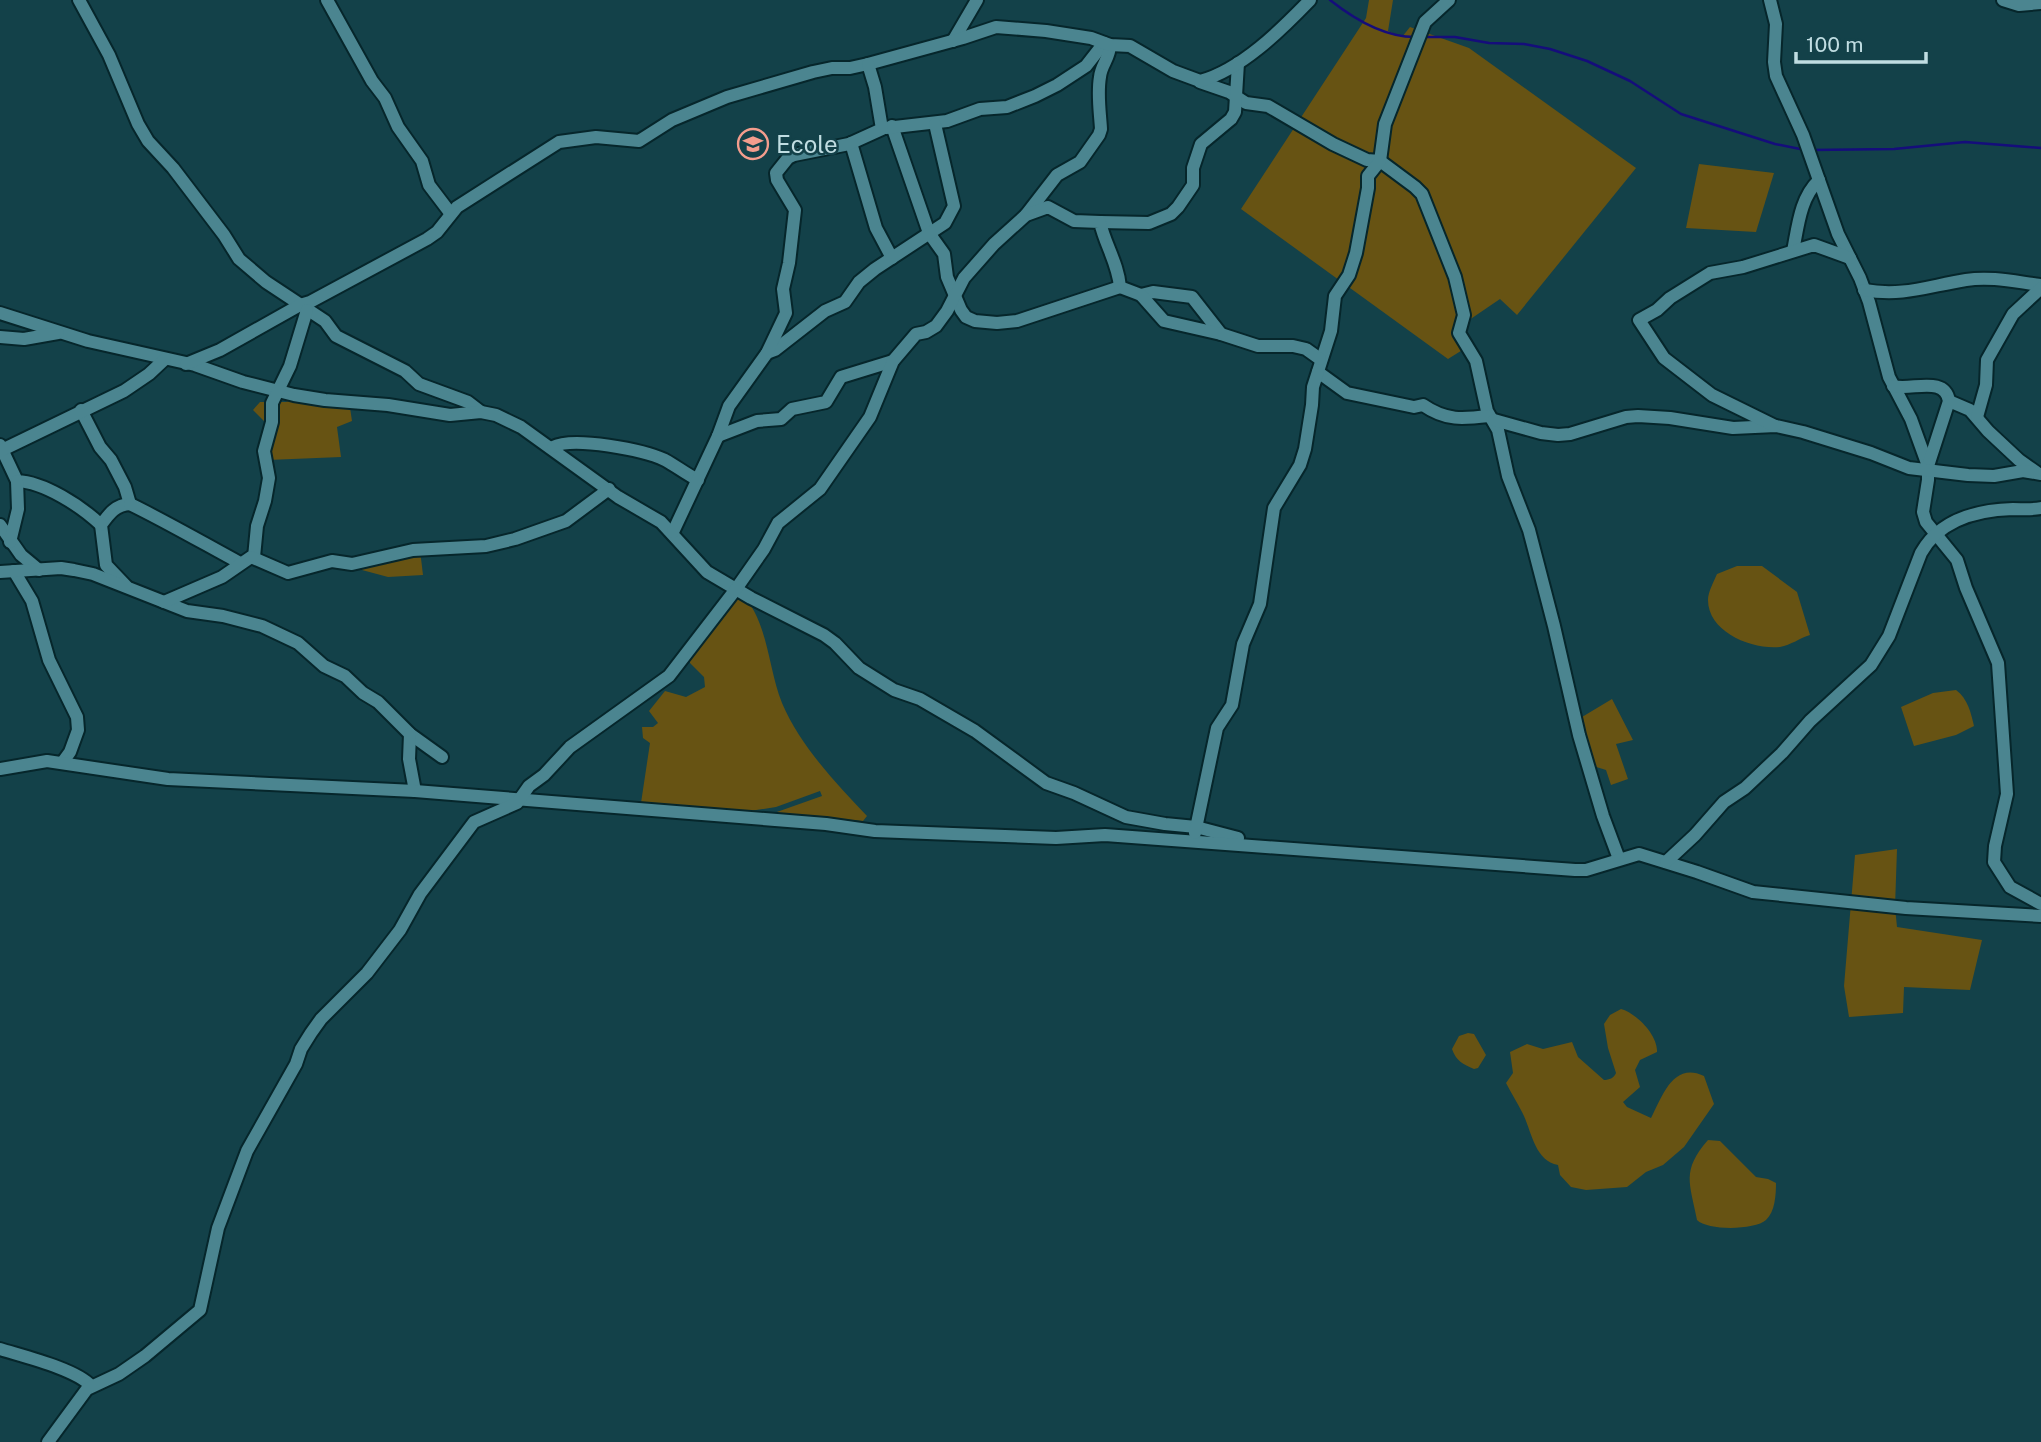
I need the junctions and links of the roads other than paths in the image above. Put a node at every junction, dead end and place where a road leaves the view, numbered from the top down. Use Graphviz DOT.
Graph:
graph roads {
  1 [pos="79,0"];
  2 [pos="327,0"];
  3 [pos="977,0"];
  4 [pos="1310,0"];
  5 [pos="1449,0"];
  6 [pos="1770,0"];
  7 [pos="2003,0"];
  8 [pos="2041,3"];
  9 [pos="953,41"];
  10 [pos="1107,44"];
  11 [pos="1238,63"];
  12 [pos="868,64"];
  13 [pos="1200,81"];
  14 [pos="1238,100"];
  15 [pos="934,124"];
  16 [pos="887,127"];
  17 [pos="851,143"];
  18 [pos="1380,161"];
  19 [pos="1819,180"];
  20 [pos="451,214"];
  21 [pos="1026,215"];
  22 [pos="1100,222"];
  23 [pos="929,233"];
  24 [pos="1793,251"];
  25 [pos="892,258"];
  26 [pos="1850,258"];
  27 [pos="1120,287"];
  28 [pos="2041,287"];
  29 [pos="1864,290"];
  30 [pos="954,295"];
  31 [pos="1141,295"];
  32 [pos="303,307"];
  33 [pos="0,313"];
  34 [pos="62,333"];
  35 [pos="1221,334"];
  36 [pos="0,337"];
  37 [pos="766,353"];
  38 [pos="164,359"];
  39 [pos="894,361"];
  40 [pos="186,364"];
  41 [pos="1319,365"];
  42 [pos="1893,386"];
  43 [pos="277,390"];
  44 [pos="1948,401"];
  45 [pos="81,410"];
  46 [pos="481,412"];
  47 [pos="1977,417"];
  48 [pos="1492,418"];
  49 [pos="1776,426"];
  50 [pos="718,436"];
  51 [pos="553,447"];
  52 [pos="1,449"];
  53 [pos="1928,468"];
  54 [pos="2039,473"];
  55 [pos="698,480"];
  56 [pos="18,481"];
  57 [pos="609,489"];
  58 [pos="130,504"];
  59 [pos="2041,508"];
  60 [pos="101,525"];
  61 [pos="0,526"];
  62 [pos="673,532"];
  63 [pos="1937,534"];
  64 [pos="10,542"];
  65 [pos="254,557"];
  66 [pos="240,563"];
  67 [pos="39,570"];
  68 [pos="14,571"];
  69 [pos="0,572"];
  70 [pos="126,586"];
  71 [pos="736,589"];
  72 [pos="164,602"];
  73 [pos="410,734"];
  74 [pos="442,757"];
  75 [pos="62,763"];
  76 [pos="0,769"];
  77 [pos="415,791"];
  78 [pos="519,800"];
  79 [pos="1194,834"];
  80 [pos="1619,859"];
  81 [pos="1666,862"];
  82 [pos="2041,912"];
  83 [pos="0,1349"];
  84 [pos="91,1386"];
  85 [pos="48,1442"];
  1 -- 32 [label="street"];
  2 -- 20 [label="street"];
  3 -- 9 [label="street"];
  4 -- 11 [label="street"];
  5 -- 18 [label="street"];
  6 -- 19 [label="street"];
  7 -- 8 [label="street"];
  9 -- 10 [label="street"];
  9 -- 12 [label="street"];
  10 -- 13 [label="street"];
  10 -- 15 [label="street"];
  10 -- 21 [label="street"];
  11 -- 13 [label="street"];
  11 -- 14 [label="street"];
  12 -- 16 [label="street"];
  12 -- 20 [label="street"];
  13 -- 14 [label="street"];
  14 -- 18 [label="street"];
  14 -- 22 [label="street"];
  15 -- 16 [label="street"];
  15 -- 23 [label="street"];
  16 -- 17 [label="street"];
  16 -- 23 [label="street"];
  17 -- 25 [label="street"];
  17 -- 37 [label="street"];
  18 -- 41 [label="street"];
  18 -- 48 [label="street"];
  19 -- 24 [label="street"];
  19 -- 26 [label="street"];
  20 -- 32 [label="street"];
  21 -- 22 [label="street"];
  21 -- 30 [label="street"];
  22 -- 27 [label="street"];
  23 -- 25 [label="street"];
  23 -- 30 [label="street"];
  24 -- 26 [label="street"];
  24 -- 49 [label="street"];
  25 -- 37 [label="street"];
  26 -- 29 [label="street"];
  27 -- 30 [label="street"];
  27 -- 31 [label="street"];
  28 -- 29 [label="street"];
  28 -- 47 [label="street"];
  29 -- 42 [label="street"];
  30 -- 39 [label="street"];
  31 -- 35 [label="street"];
  31 -- 35 [label="street"];
  32 -- 40 [label="street"];
  32 -- 43 [label="street"];
  32 -- 46 [label="street"];
  33 -- 34 [label="street"];
  34 -- 36 [label="street"];
  34 -- 38 [label="street"];
  35 -- 41 [label="street"];
  37 -- 50 [label="street"];
  38 -- 40 [label="street"];
  38 -- 45 [label="street"];
  39 -- 50 [label="street"];
  39 -- 71 [label="street"];
  40 -- 43 [label="street"];
  41 -- 48 [label="street"];
  41 -- 79 [label="street"];
  42 -- 44 [label="street"];
  42 -- 53 [label="street"];
  43 -- 46 [label="street"];
  43 -- 65 [label="street"];
  44 -- 47 [label="street"];
  44 -- 53 [label="street"];
  45 -- 52 [label="street"];
  45 -- 58 [label="street"];
  46 -- 51 [label="street"];
  47 -- 54 [label="street"];
  48 -- 49 [label="street"];
  48 -- 80 [label="street"];
  49 -- 53 [label="street"];
  50 -- 55 [label="street"];
  51 -- 55 [label="street"];
  51 -- 57 [label="street"];
  52 -- 56 [label="street"];
  53 -- 54 [label="street"];
  53 -- 63 [label="street"];
  55 -- 62 [label="street"];
  56 -- 60 [label="street"];
  56 -- 64 [label="street"];
  57 -- 62 [label="street"];
  57 -- 65 [label="street"];
  58 -- 60 [label="street"];
  58 -- 66 [label="street"];
  59 -- 63 [label="street"];
  60 -- 70 [label="street"];
  61 -- 64 [label="street"];
  62 -- 71 [label="street"];
  63 -- 81 [label="street"];
  63 -- 82 [label="street"];
  64 -- 67 [label="street"];
  65 -- 66 [label="street"];
  66 -- 72 [label="street"];
  67 -- 68 [label="street"];
  67 -- 70 [label="street"];
  68 -- 69 [label="street"];
  68 -- 75 [label="street"];
  70 -- 72 [label="street"];
  71 -- 78 [label="street"];
  71 -- 79 [label="street"];
  72 -- 73 [label="street"];
  73 -- 74 [label="street"];
  73 -- 77 [label="street"];
  75 -- 76 [label="street"];
  75 -- 77 [label="street"];
  77 -- 78 [label="street"];
  78 -- 79 [label="street"];
  78 -- 84 [label="street"];
  79 -- 80 [label="street"];
  80 -- 81 [label="street"];
  81 -- 82 [label="street"];
  83 -- 84 [label="street"];
  84 -- 85 [label="street"];
}
